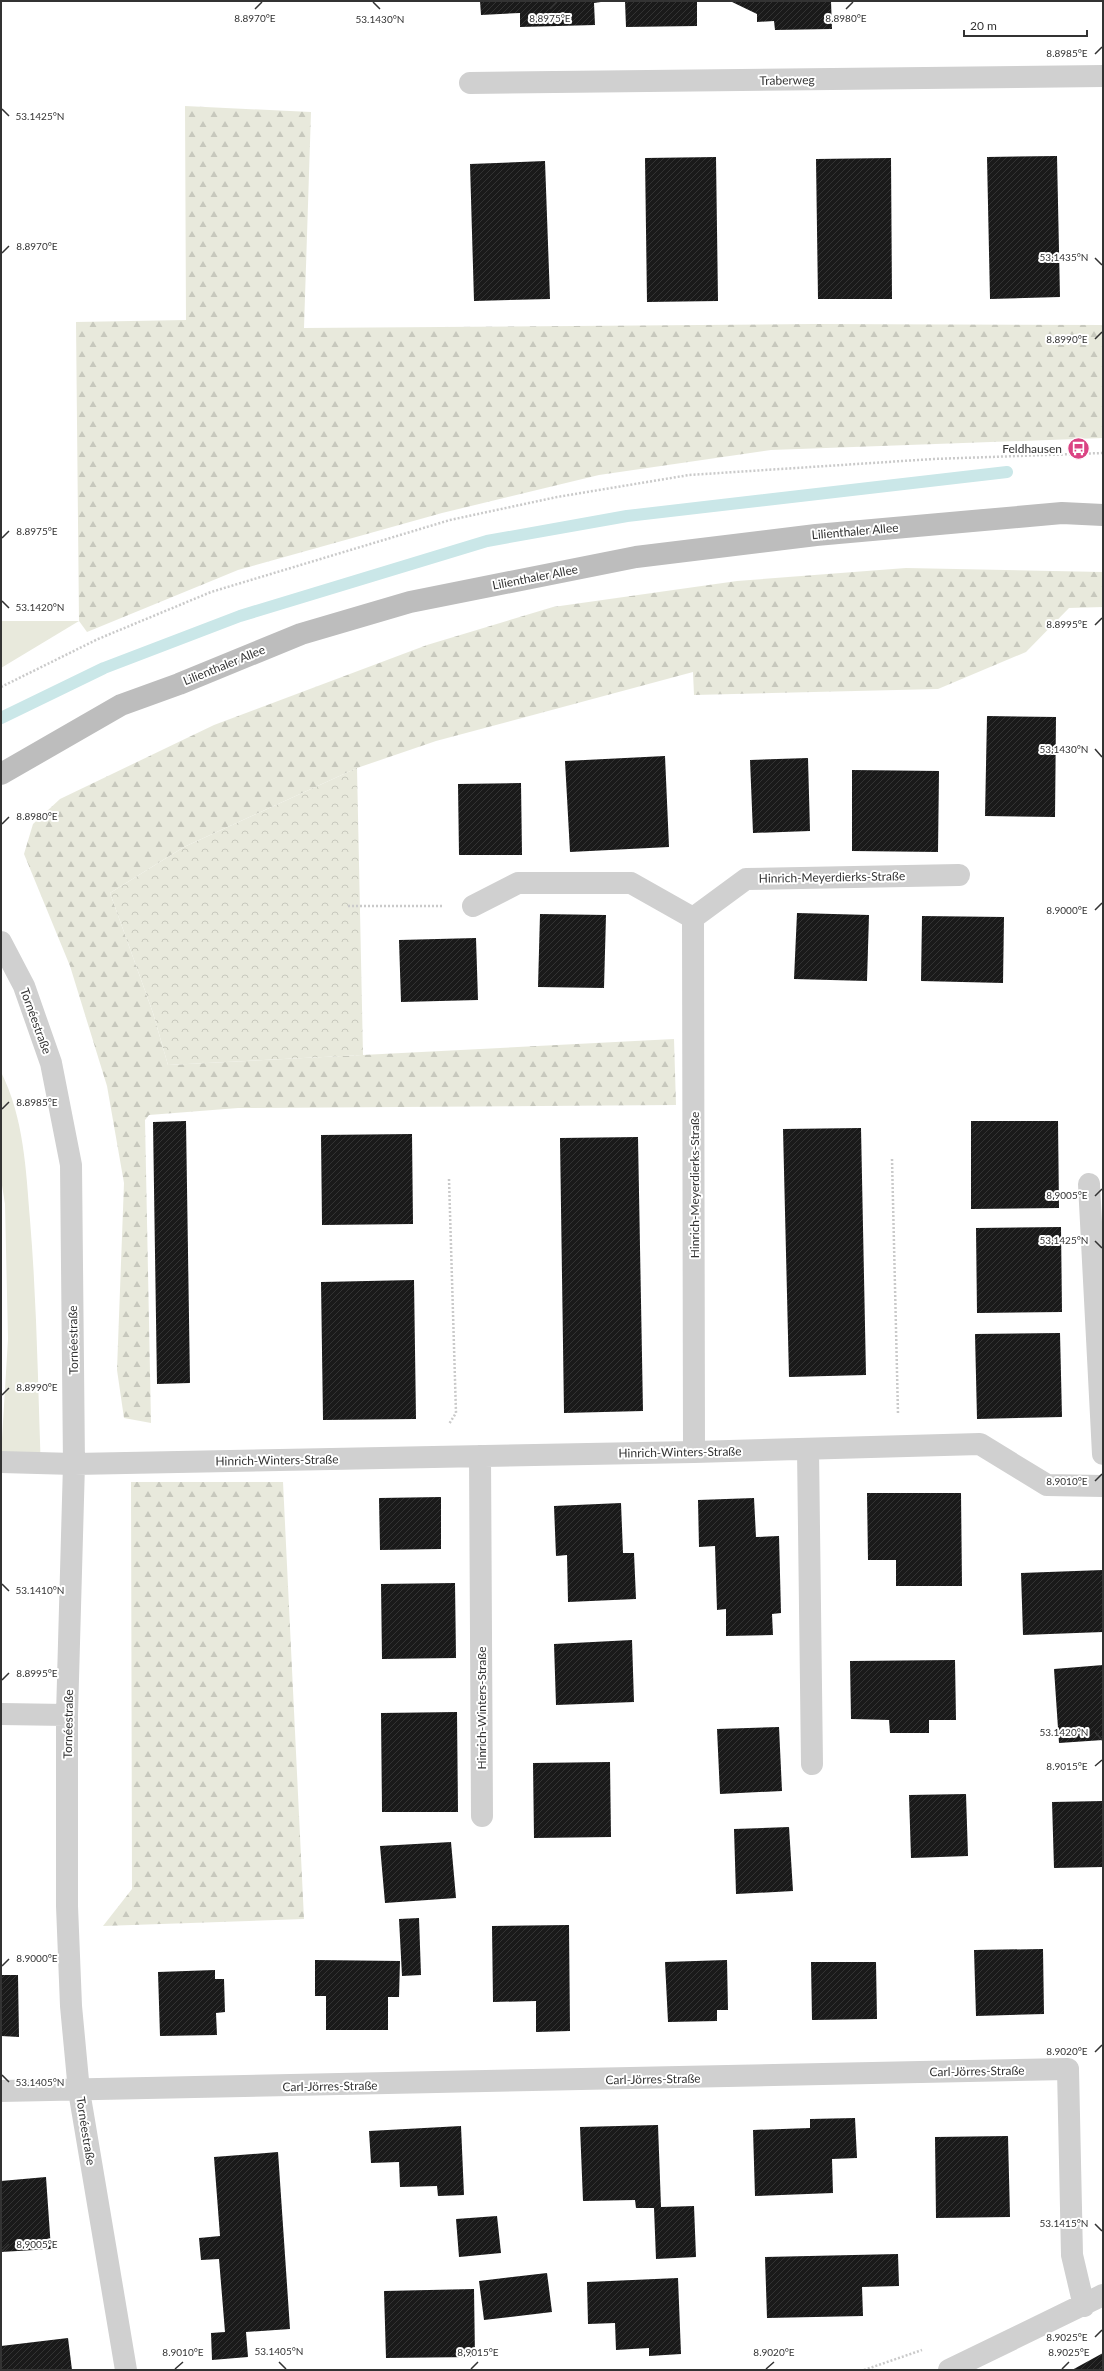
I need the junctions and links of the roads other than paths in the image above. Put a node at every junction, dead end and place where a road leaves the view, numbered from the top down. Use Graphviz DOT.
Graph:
graph roads {
  1 [pos="1103,76"];
  2 [pos="470,83"];
  3 [pos="1103,515"];
  4 [pos="1,774"];
  5 [pos="959,875"];
  6 [pos="473,906"];
  7 [pos="693,918"];
  8 [pos="1,942"];
  9 [pos="1088,1184"];
  10 [pos="808,1449"];
  11 [pos="694,1452"];
  12 [pos="1103,1454"];
  13 [pos="480,1456"];
  14 [pos="1,1462"];
  15 [pos="74,1464"];
  16 [pos="1103,1486"];
  17 [pos="1,1714"];
  18 [pos="67,1715"];
  19 [pos="812,1764"];
  20 [pos="482,1816"];
  21 [pos="1,2091"];
  22 [pos="79,2091"];
  23 [pos="1103,2295"];
  24 [pos="1084,2306"];
  25 [pos="126,2370"];
  26 [pos="949,2370"];
  1 -- 2 [label="street, Traberweg"];
  3 -- 4 [label="main road, Lilienthaler Allee"];
  5 -- 7 [label="street, Hinrich-Meyerdierks-Straße"];
  6 -- 7 [label="street"];
  7 -- 11 [label="street, Hinrich-Meyerdierks-Straße"];
  8 -- 15 [label="street, Tornéestraße"];
  9 -- 12 [label="street"];
  10 -- 11 [label="street, Hinrich-Winters-Straße"];
  10 -- 16 [label="street, Hinrich-Winters-Straße"];
  10 -- 19 [label="street"];
  11 -- 13 [label="street, Hinrich-Winters-Straße"];
  13 -- 15 [label="street, Hinrich-Winters-Straße"];
  13 -- 20 [label="street, Hinrich-Winters-Straße"];
  14 -- 15 [label="street, Hinrich-Winters-Straße"];
  15 -- 18 [label="street, Tornéestraße"];
  17 -- 18 [label="street"];
  18 -- 22 [label="street, Tornéestraße"];
  21 -- 22 [label="street, Carl-Jörres-Straße"];
  22 -- 24 [label="street, Carl-Jörres-Straße"];
  22 -- 25 [label="street, Tornéestraße"];
  23 -- 24 [label="street"];
  24 -- 26 [label="street"];
}
